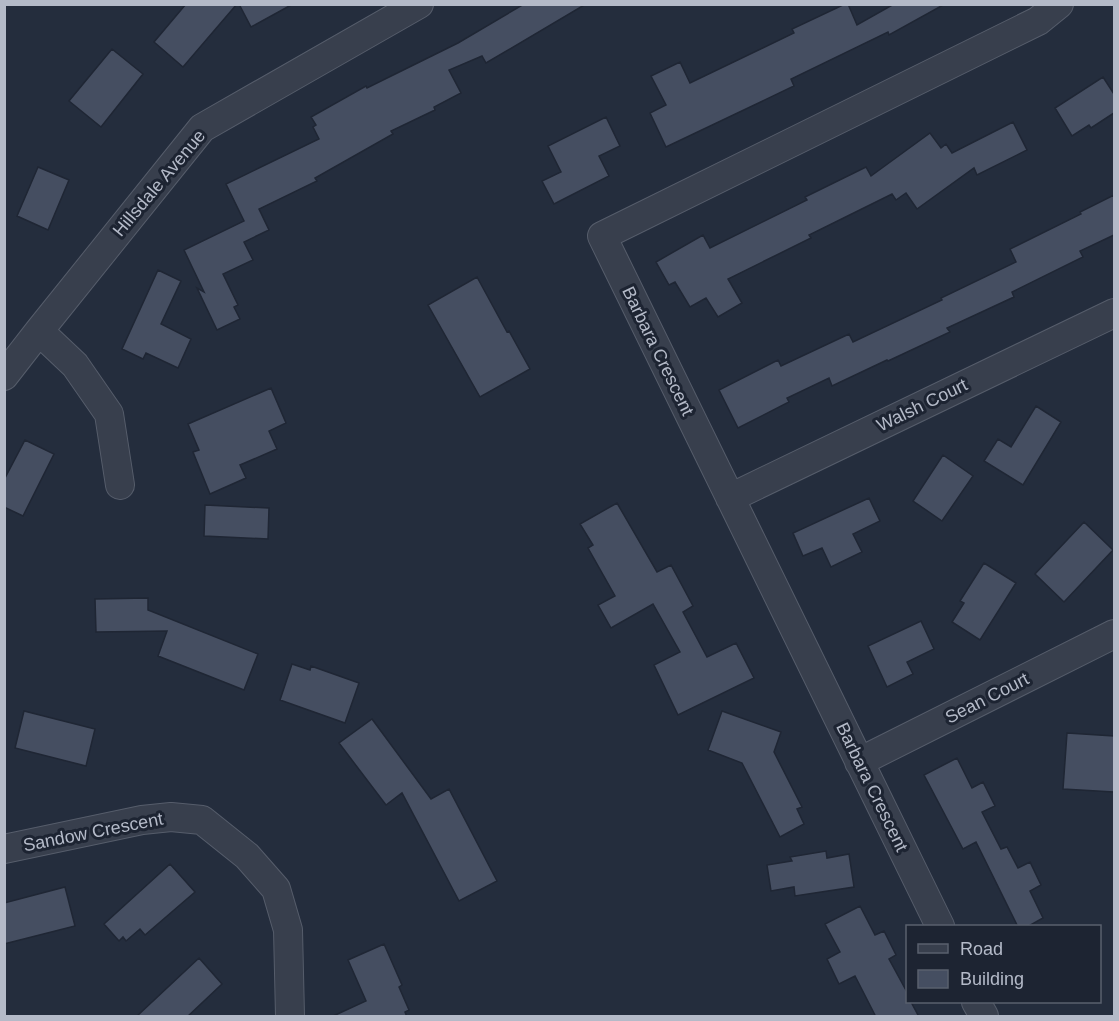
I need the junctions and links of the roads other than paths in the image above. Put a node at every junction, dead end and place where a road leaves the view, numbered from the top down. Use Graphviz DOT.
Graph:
graph roads {
  1 [pos="419,4"];
  2 [pos="1059,4"];
  3 [pos="1114,313"];
  4 [pos="39,331"];
  5 [pos="4,376"];
  6 [pos="120,485"];
  7 [pos="730,498"];
  8 [pos="1114,634"];
  9 [pos="859,762"];
  10 [pos="4,849"];
  11 [pos="939,925"];
  12 [pos="977,1003"];
  13 [pos="290,1017"];
  14 [pos="984,1017"];
  1 -- 4 [label="street, Hillsdale Avenue"];
  2 -- 7 [label="street, Barbara Crescent"];
  3 -- 7 [label="street, Walsh Court"];
  4 -- 5 [label="street, Hillsdale Avenue"];
  4 -- 6 [label="street"];
  7 -- 9 [label="street, Barbara Crescent"];
  8 -- 9 [label="street, Sean Court"];
  9 -- 11 [label="street, Barbara Crescent"];
  10 -- 13 [label="street, Sandow Crescent"];
  12 -- 14 [label="street"];
}
